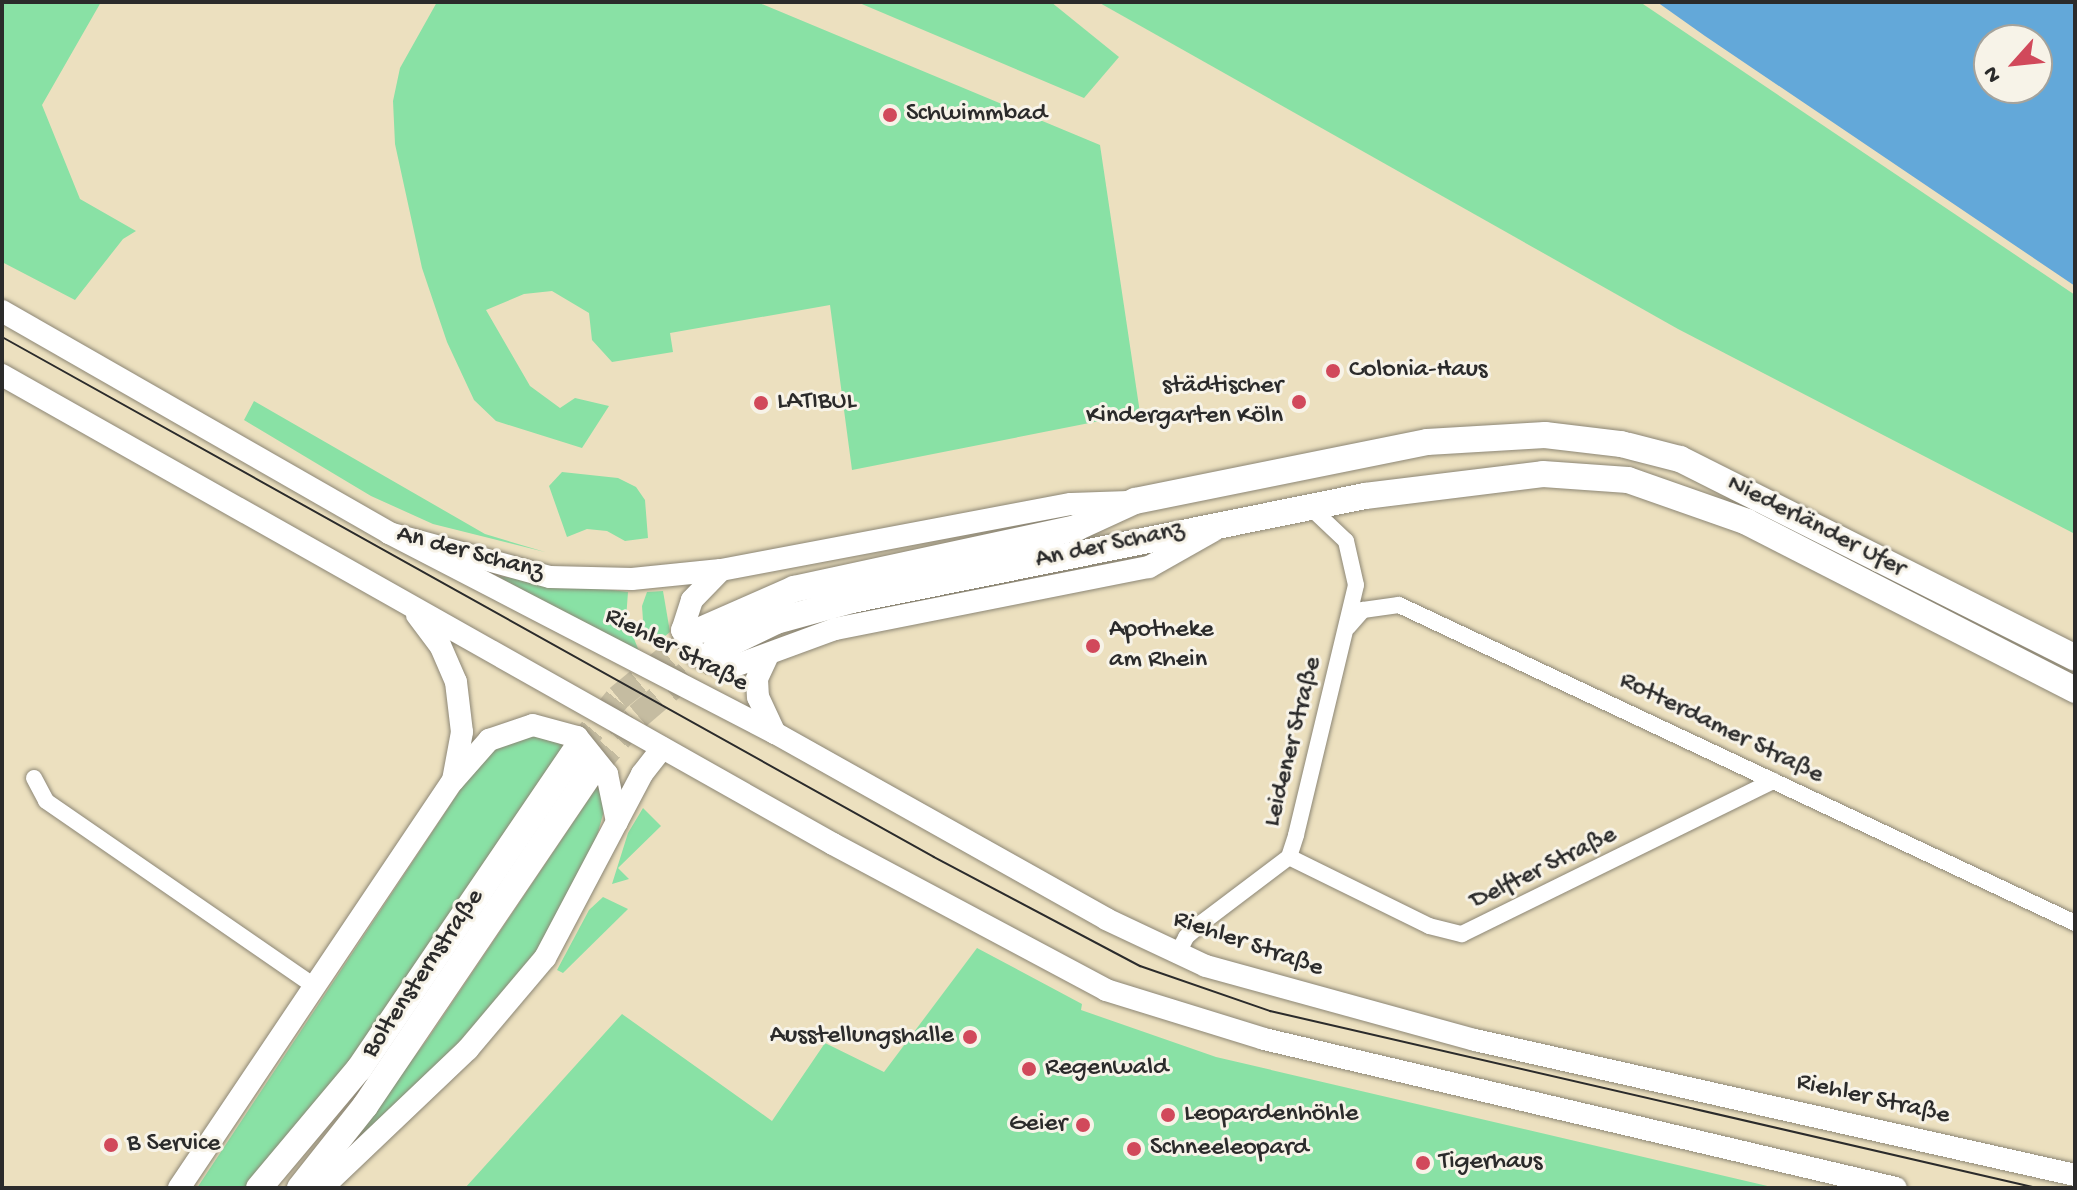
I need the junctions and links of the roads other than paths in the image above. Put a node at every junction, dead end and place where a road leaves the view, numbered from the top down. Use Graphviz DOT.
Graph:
graph roads {
  1 [pos="2,311"];
  2 [pos="2,375"];
  3 [pos="1545,435"];
  4 [pos="1374,451"];
  5 [pos="1579,475"];
  6 [pos="1365,496"];
  7 [pos="1135,501"];
  8 [pos="1309,506"];
  9 [pos="1232,520"];
  10 [pos="389,533"];
  11 [pos="721,570"];
  12 [pos="397,599"];
  13 [pos="1348,627"];
  14 [pos="768,655"];
  15 [pos="2075,658"];
  16 [pos="2075,690"];
  17 [pos="775,733"];
  18 [pos="662,748"];
  19 [pos="34,778"];
  20 [pos="453,781"];
  21 [pos="1773,781"];
  22 [pos="617,822"];
  23 [pos="1289,857"];
  24 [pos="2075,923"];
  25 [pos="1177,955"];
  26 [pos="314,986"];
  27 [pos="2075,1175"];
  28 [pos="179,1188"];
  29 [pos="259,1188"];
  30 [pos="300,1188"];
  31 [pos="322,1188"];
  32 [pos="1896,1188"];
  1 -- 10 [label="main road, An der Schanz"];
  2 -- 12 [label="main road"];
  3 -- 4 [label="main road, An der Schanz"];
  3 -- 15 [label="main road, Niederländer Ufer"];
  4 -- 6 [label="main road"];
  4 -- 7 [label="main road, An der Schanz"];
  5 -- 6 [label="main road, An der Schanz"];
  5 -- 16 [label="main road, Niederländer Ufer"];
  6 -- 8 [label="main road, An der Schanz"];
  7 -- 9 [label="main road, An der Schanz"];
  7 -- 11 [label="main road, An der Schanz"];
  8 -- 9 [label="main road, An der Schanz"];
  8 -- 13 [label="street, Leidener Straße"];
  9 -- 14 [label="main road, An der Schanz"];
  10 -- 11 [label="main road, An der Schanz"];
  10 -- 17 [label="main road, Riehler Straße"];
  11 -- 14 [label="main road, An der Schanz"];
  12 -- 18 [label="main road"];
  12 -- 20 [label="main road"];
  13 -- 21 [label="street, Rotterdamer Straße"];
  13 -- 23 [label="street, Leidener Straße"];
  14 -- 17 [label="main road"];
  17 -- 25 [label="main road, Riehler Straße"];
  18 -- 22 [label="main road"];
  18 -- 32 [label="main road"];
  19 -- 26 [label="street"];
  20 -- 22 [label="main road"];
  20 -- 26 [label="main road"];
  21 -- 23 [label="street, Delfter Straße"];
  21 -- 24 [label="street, Rotterdamer Straße"];
  22 -- 31 [label="main road"];
  23 -- 25 [label="street, Leidener Straße"];
  25 -- 27 [label="main road, Riehler Straße"];
  26 -- 28 [label="main road"];
  29 -- 30 [label="main road, Boltensternstraße"];
}
